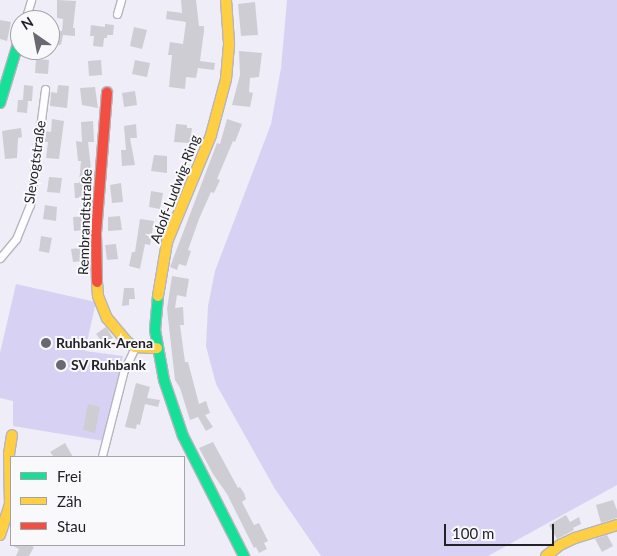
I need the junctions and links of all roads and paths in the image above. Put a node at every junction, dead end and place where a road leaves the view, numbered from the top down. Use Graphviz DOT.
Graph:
graph roads {
  1 [pos="121,0"];
  2 [pos="226,0"];
  3 [pos="117,14"];
  4 [pos="13,60"];
  5 [pos="45,88"];
  6 [pos="107,92"];
  7 [pos="0,103"];
  8 [pos="0,258"];
  9 [pos="136,348"];
  10 [pos="157,348"];
  11 [pos="12,435"];
  12 [pos="102,456"];
  13 [pos="617,525"];
  14 [pos="0,535"];
  15 [pos="244,556"];
  16 [pos="546,556"];
  1 -- 3 [label="street"];
  2 -- 10 [label="street, Adolf-Ludwig-Ring"];
  4 -- 7 [label="street"];
  5 -- 8 [label="street, Slevogtstraße"];
  6 -- 9 [label="street, Rembrandtstraße"];
  9 -- 10 [label="street"];
  9 -- 12 [label="street"];
  10 -- 15 [label="street, Adolf-Ludwig-Ring"];
  11 -- 14 [label="street"];
  13 -- 16 [label="street"];
}
